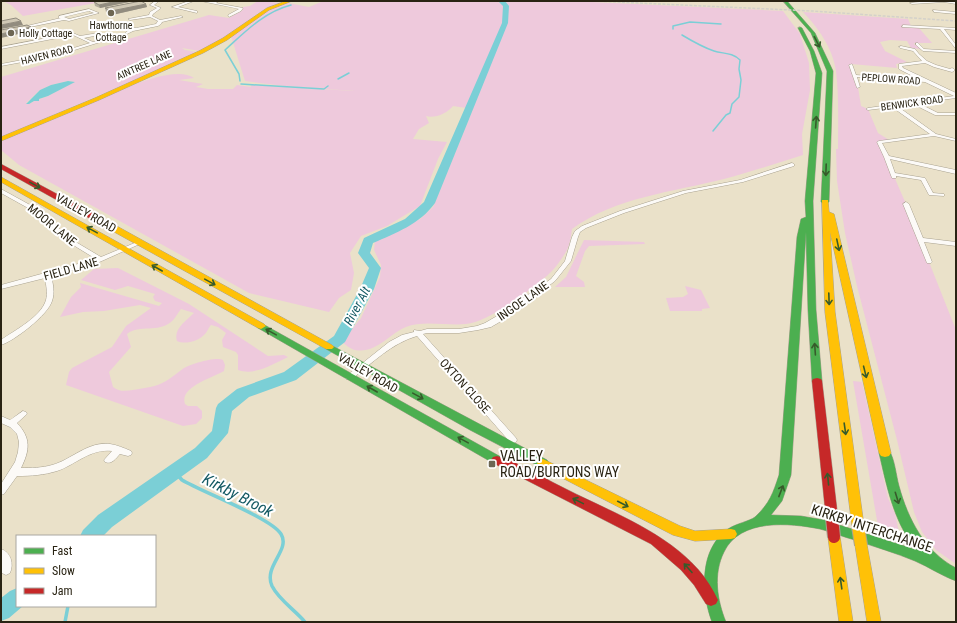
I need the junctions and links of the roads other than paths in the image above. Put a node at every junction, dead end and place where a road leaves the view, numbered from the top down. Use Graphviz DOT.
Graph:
graph roads {
  1 [pos="157,1"];
  2 [pos="192,1"];
  3 [pos="203,1"];
  4 [pos="217,1"];
  5 [pos="284,1"];
  6 [pos="777,1"];
  7 [pos="785,1"];
  8 [pos="954,2"];
  9 [pos="213,3"];
  10 [pos="912,3"];
  11 [pos="103,10"];
  12 [pos="934,11"];
  13 [pos="196,12"];
  14 [pos="956,13"];
  15 [pos="150,16"];
  16 [pos="229,16"];
  17 [pos="181,17"];
  18 [pos="130,18"];
  19 [pos="160,21"];
  20 [pos="113,24"];
  21 [pos="904,26"];
  22 [pos="16,28"];
  23 [pos="940,28"];
  24 [pos="956,29"];
  25 [pos="132,30"];
  26 [pos="128,33"];
  27 [pos="98,34"];
  28 [pos="80,38"];
  29 [pos="105,40"];
  30 [pos="92,44"];
  31 [pos="917,44"];
  32 [pos="901,47"];
  33 [pos="1,48"];
  34 [pos="956,48"];
  35 [pos="956,52"];
  36 [pos="925,62"];
  37 [pos="1,65"];
  38 [pos="851,65"];
  39 [pos="952,71"];
  40 [pos="856,76"];
  41 [pos="927,82"];
  42 [pos="858,87"];
  43 [pos="956,96"];
  44 [pos="914,103"];
  45 [pos="892,105"];
  46 [pos="868,109"];
  47 [pos="955,112"];
  48 [pos="934,135"];
  49 [pos="1,139"];
  50 [pos="956,140"];
  51 [pos="887,157"];
  52 [pos="792,165"];
  53 [pos="1,166"];
  54 [pos="956,172"];
  55 [pos="1,179"];
  56 [pos="1,191"];
  57 [pos="825,194"];
  58 [pos="942,196"];
  59 [pos="810,201"];
  60 [pos="906,204"];
  61 [pos="921,240"];
  62 [pos="139,243"];
  63 [pos="956,244"];
  64 [pos="125,250"];
  65 [pos="102,260"];
  66 [pos="929,262"];
  67 [pos="48,276"];
  68 [pos="1,287"];
  69 [pos="417,332"];
  70 [pos="1,343"];
  71 [pos="363,366"];
  72 [pos="349,377"];
  73 [pos="24,414"];
  74 [pos="1,419"];
  75 [pos="11,423"];
  76 [pos="513,440"];
  77 [pos="119,450"];
  78 [pos="128,453"];
  79 [pos="108,460"];
  80 [pos="15,472"];
  81 [pos="1,491"];
  82 [pos="758,522"];
  83 [pos="731,534"];
  84 [pos="1,553"];
  85 [pos="941,566"];
  86 [pos="6,570"];
  87 [pos="956,575"];
  88 [pos="711,600"];
  89 [pos="719,622"];
  90 [pos="846,622"];
  91 [pos="874,622"];
  1 -- 15 [label="street"];
  2 -- 13 [label="street"];
  3 -- 9 [label="street"];
  4 -- 9 [label="street"];
  5 -- 49 [label="main road, AINTREE LANE"];
  59 -- 6 [label="main road, one-way"];
  7 -- 57 [label="main road, one-way"];
  8 -- 10 [label="street"];
  9 -- 16 [label="street"];
  11 -- 22 [label="street"];
  12 -- 14 [label="street"];
  15 -- 18 [label="street"];
  15 -- 19 [label="street"];
  17 -- 19 [label="street"];
  19 -- 25 [label="street"];
  20 -- 25 [label="street"];
  21 -- 23 [label="street"];
  23 -- 24 [label="street"];
  23 -- 34 [label="street"];
  25 -- 26 [label="street"];
  27 -- 28 [label="street, HAVEN ROAD"];
  28 -- 30 [label="street, HAVEN ROAD"];
  28 -- 33 [label="street, HAVEN ROAD"];
  29 -- 30 [label="street, HAVEN ROAD"];
  30 -- 37 [label="street, HAVEN ROAD"];
  31 -- 35 [label="street"];
  32 -- 36 [label="street"];
  36 -- 39 [label="street"];
  36 -- 41 [label="street"];
  38 -- 40 [label="street"];
  40 -- 41 [label="street, PEPLOW ROAD"];
  40 -- 42 [label="street"];
  41 -- 43 [label="street"];
  43 -- 44 [label="street, BENWICK ROAD"];
  44 -- 45 [label="street, BENWICK ROAD"];
  44 -- 47 [label="street"];
  45 -- 46 [label="street, BENWICK ROAD"];
  45 -- 48 [label="street"];
  48 -- 50 [label="street"];
  48 -- 51 [label="street"];
  51 -- 54 [label="street"];
  51 -- 58 [label="street"];
  52 -- 69 [label="street, INGOE LANE"];
  53 -- 62 [label="main road, VALLEY ROAD, one-way"];
  64 -- 55 [label="main road, VALLEY ROAD, one-way"];
  56 -- 65 [label="street, MOOR LANE"];
  57 -- 85 [label="main road, one-way"];
  57 -- 91 [label="main road, one-way, bridge"];
  82 -- 59 [label="main road, one-way"];
  90 -- 59 [label="main road, one-way, bridge"];
  60 -- 61 [label="street"];
  61 -- 63 [label="street"];
  61 -- 66 [label="street"];
  62 -- 64 [label="street, FIELD LANE"];
  62 -- 71 [label="main road, VALLEY ROAD, one-way"];
  64 -- 65 [label="street, FIELD LANE"];
  72 -- 64 [label="main road, VALLEY ROAD, one-way"];
  65 -- 67 [label="street, FIELD LANE"];
  67 -- 68 [label="street, FIELD LANE"];
  67 -- 70 [label="street"];
  69 -- 71 [label="street, INGOE LANE"];
  69 -- 76 [label="street, OXTON CLOSE"];
  71 -- 72 [label="street, INGOE LANE"];
  71 -- 83 [label="main road, VALLEY ROAD, one-way"];
  88 -- 72 [label="main road, VALLEY ROAD, one-way"];
  73 -- 75 [label="street"];
  74 -- 75 [label="street"];
  75 -- 80 [label="street"];
  77 -- 78 [label="street"];
  77 -- 79 [label="street"];
  77 -- 80 [label="street"];
  80 -- 81 [label="street"];
  82 -- 83 [label="main road, KIRKBY INTERCHANGE"];
  82 -- 85 [label="main road, KIRKBY INTERCHANGE"];
  83 -- 88 [label="main road, KIRKBY INTERCHANGE"];
  84 -- 86 [label="street"];
  85 -- 87 [label="main road, KIRKBY INTERCHANGE"];
  88 -- 89 [label="main road, KIRKBY INTERCHANGE"];
}
